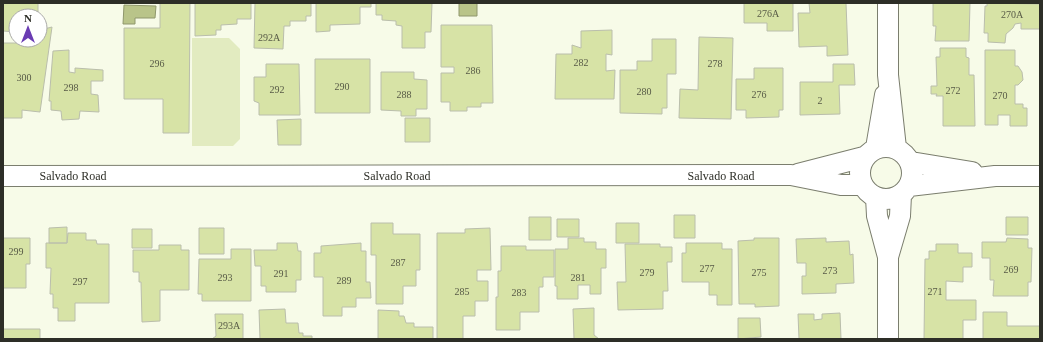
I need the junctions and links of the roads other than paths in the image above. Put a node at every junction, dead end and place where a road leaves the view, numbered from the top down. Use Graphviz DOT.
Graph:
graph roads {
  1 [pos="888,3"];
  2 [pos="888,75"];
  3 [pos="896,148"];
  4 [pos="870,153"];
  5 [pos="911,162"];
  6 [pos="790,175"];
  7 [pos="3,176"];
  8 [pos="995,176"];
  9 [pos="1040,176"];
  10 [pos="869,191"];
  11 [pos="905,191"];
  12 [pos="888,257"];
  13 [pos="888,339"];
  1 -- 2 [label="street"];
  2 -- 3 [label="street"];
  2 -- 4 [label="street"];
  3 -- 4 [label="street"];
  3 -- 5 [label="street"];
  4 -- 6 [label="street, Salvado Road"];
  4 -- 10 [label="street"];
  5 -- 8 [label="street"];
  5 -- 11 [label="street"];
  6 -- 7 [label="street, Salvado Road"];
  6 -- 10 [label="street, Salvado Road"];
  8 -- 9 [label="street"];
  8 -- 11 [label="street"];
  10 -- 11 [label="street"];
  10 -- 12 [label="street"];
  11 -- 12 [label="street"];
  12 -- 13 [label="street"];
}
